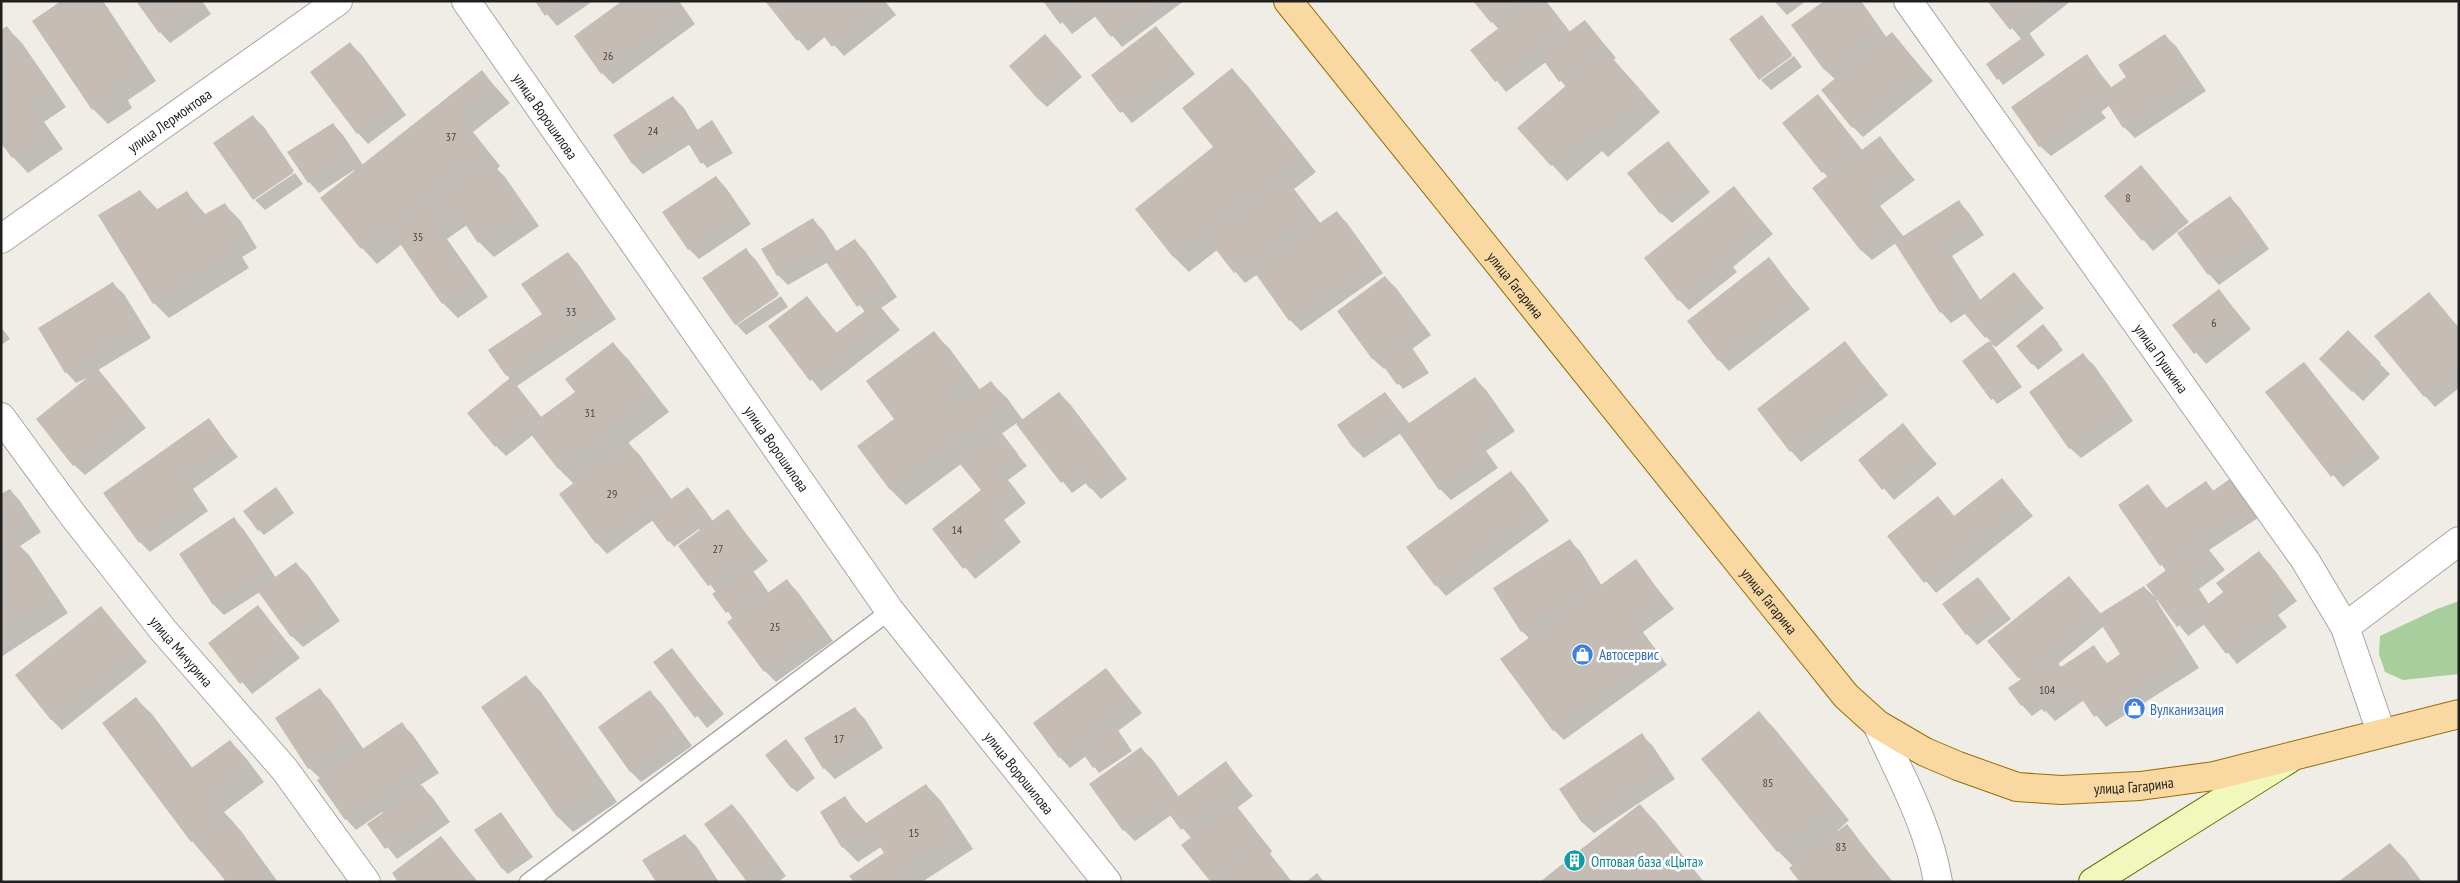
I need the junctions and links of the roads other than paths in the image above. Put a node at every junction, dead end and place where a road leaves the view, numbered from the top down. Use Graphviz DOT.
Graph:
graph roads {
  1 [pos="338,1"];
  2 [pos="466,1"];
  3 [pos="1288,1"];
  4 [pos="1908,1"];
  5 [pos="1,239"];
  6 [pos="1,417"];
  7 [pos="2459,541"];
  8 [pos="890,611"];
  9 [pos="2345,627"];
  10 [pos="2459,714"];
  11 [pos="1877,724"];
  12 [pos="2381,732"];
  13 [pos="2299,753"];
  14 [pos="366,882"];
  15 [pos="528,882"];
  16 [pos="1107,882"];
  17 [pos="1938,882"];
  18 [pos="2093,882"];
  1 -- 5 [label="street, улица Лермонтова"];
  2 -- 8 [label="street, улица Ворошилова"];
  3 -- 11 [label="main road, улица Гагарина"];
  4 -- 9 [label="street, улица Пушкина"];
  6 -- 14 [label="street, улица Мичурина"];
  7 -- 9 [label="street"];
  8 -- 15 [label="lane"];
  8 -- 16 [label="street, улица Ворошилова"];
  9 -- 12 [label="street, улица Пушкина"];
  10 -- 12 [label="main road, улица Гагарина"];
  11 -- 13 [label="main road, улица Гагарина"];
  11 -- 17 [label="street"];
  12 -- 13 [label="main road, улица Гагарина"];
  13 -- 18 [label="street"];
}
